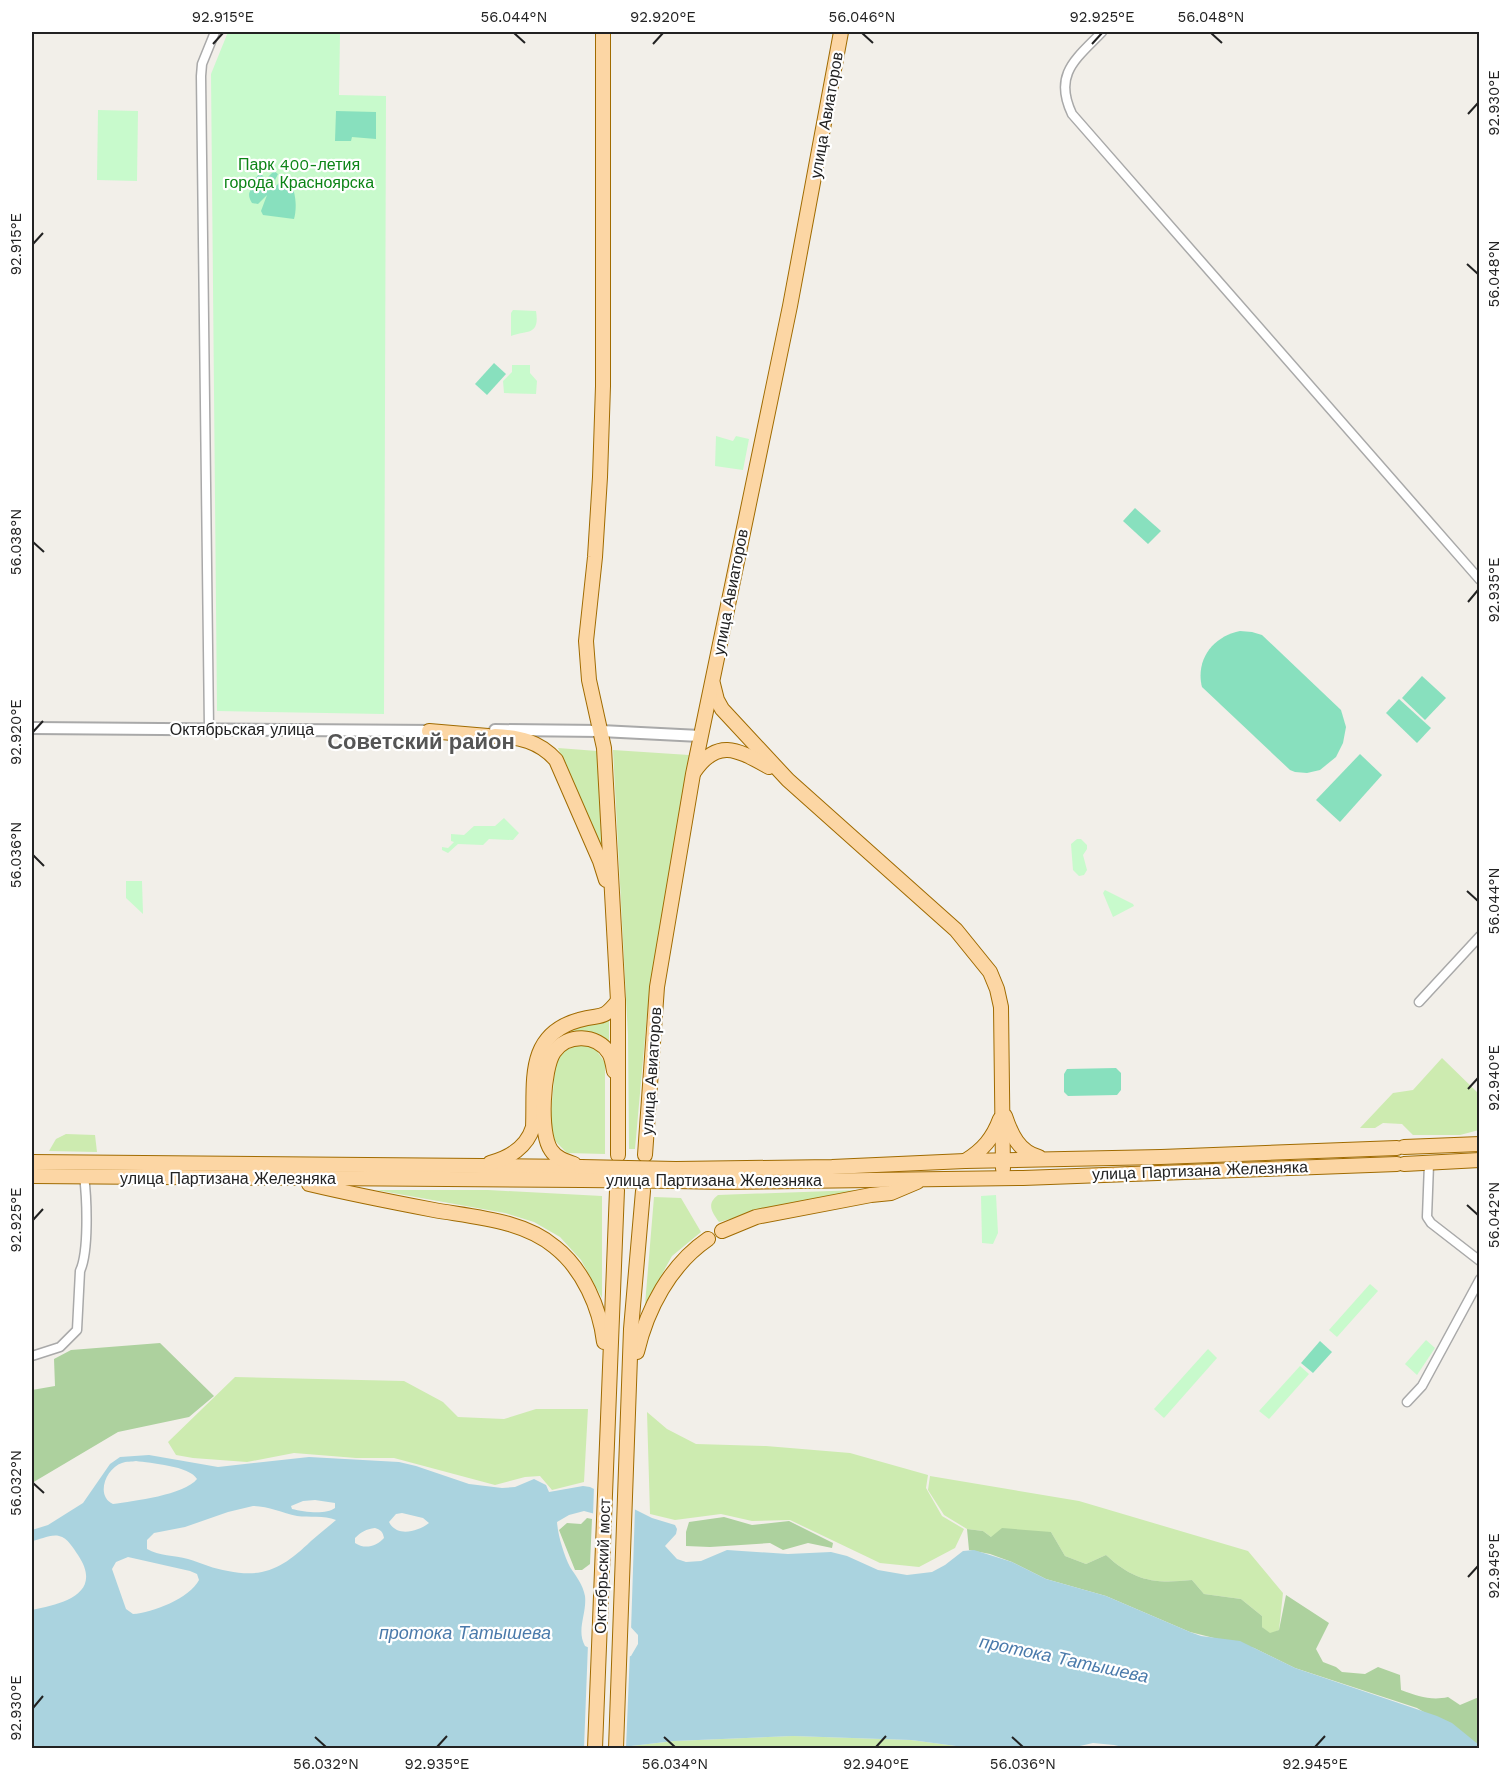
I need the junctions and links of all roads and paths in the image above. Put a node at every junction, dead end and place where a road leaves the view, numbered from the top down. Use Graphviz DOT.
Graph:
graph roads {
  1 [pos="215,32"];
  2 [pos="603,32"];
  3 [pos="841,32"];
  4 [pos="1102,32"];
  5 [pos="1479,580"];
  6 [pos="712,682"];
  7 [pos="32,728"];
  8 [pos="209,729"];
  9 [pos="429,731"];
  10 [pos="601,731"];
  11 [pos="491,733"];
  12 [pos="700,736"];
  13 [pos="779,772"];
  14 [pos="693,774"];
  15 [pos="612,898"];
  16 [pos="1479,936"];
  17 [pos="618,1001"];
  18 [pos="1419,1002"];
  19 [pos="619,1090"];
  20 [pos="1003,1112"];
  21 [pos="1479,1144"];
  22 [pos="618,1155"];
  23 [pos="645,1155"];
  24 [pos="1049,1159"];
  25 [pos="1004,1160"];
  26 [pos="1479,1160"];
  27 [pos="965,1161"];
  28 [pos="32,1162"];
  29 [pos="1429,1164"];
  30 [pos="478,1167"];
  31 [pos="582,1174"];
  32 [pos="676,1175"];
  33 [pos="32,1176"];
  34 [pos="84,1176"];
  35 [pos="1003,1177"];
  36 [pos="285,1178"];
  37 [pos="926,1179"];
  38 [pos="617,1190"];
  39 [pos="643,1191"];
  40 [pos="722,1231"];
  41 [pos="708,1239"];
  42 [pos="1479,1261"];
  43 [pos="1479,1279"];
  44 [pos="32,1356"];
  45 [pos="609,1383"];
  46 [pos="630,1384"];
  47 [pos="1407,1402"];
  48 [pos="595,1749"];
  49 [pos="616,1749"];
  1 -- 8 [label="street"];
  2 -- 10 [label="main road, улица Авиаторов"];
  3 -- 6 [label="main road, улица Авиаторов"];
  4 -- 5 [label="street"];
  6 -- 12 [label="main road, улица Авиаторов"];
  6 -- 13 [label="main road"];
  7 -- 8 [label="street, Октябрьская улица"];
  8 -- 9 [label="street, Октябрьская улица"];
  9 -- 11 [label="main road"];
  10 -- 11 [label="street"];
  10 -- 12 [label="street"];
  10 -- 15 [label="main road, улица Авиаторов"];
  11 -- 15 [label="main road"];
  12 -- 14 [label="main road, улица Авиаторов"];
  13 -- 14 [label="main road"];
  13 -- 20 [label="main road"];
  14 -- 23 [label="main road, улица Авиаторов"];
  15 -- 17 [label="main road, улица Авиаторов"];
  16 -- 18 [label="street"];
  17 -- 19 [label="main road, улица Авиаторов"];
  17 -- 30 [label="main road"];
  19 -- 22 [label="main road, улица Авиаторов"];
  19 -- 31 [label="main road"];
  20 -- 24 [label="main road"];
  20 -- 25 [label="main road"];
  20 -- 27 [label="main road"];
  21 -- 24 [label="main road, улица Партизана Железняка"];
  24 -- 25 [label="main road, улица Партизана Железняка"];
  25 -- 27 [label="main road, улица Партизана Железняка"];
  25 -- 35 [label="main road"];
  26 -- 29 [label="main road, улица Партизана Железняка"];
  27 -- 32 [label="main road, улица Партизана Железняка"];
  28 -- 30 [label="main road, улица Партизана Железняка"];
  29 -- 35 [label="main road, улица Партизана Железняка"];
  29 -- 42 [label="street"];
  30 -- 31 [label="main road, улица Партизана Железняка"];
  31 -- 32 [label="main road, улица Партизана Железняка, bridge"];
  31 -- 36 [label="main road, улица Партизана Железняка"];
  32 -- 37 [label="main road, улица Партизана Железняка"];
  33 -- 34 [label="main road, улица Партизана Железняка"];
  34 -- 36 [label="main road, улица Партизана Железняка"];
  34 -- 44 [label="street"];
  35 -- 37 [label="main road, улица Партизана Железняка"];
  36 -- 45 [label="main road"];
  37 -- 40 [label="main road"];
  38 -- 45 [label="main road"];
  39 -- 46 [label="main road"];
  41 -- 46 [label="main road"];
  43 -- 47 [label="street"];
  45 -- 48 [label="main road, Октябрьский мост"];
  46 -- 49 [label="main road, Октябрьский мост"];
}
